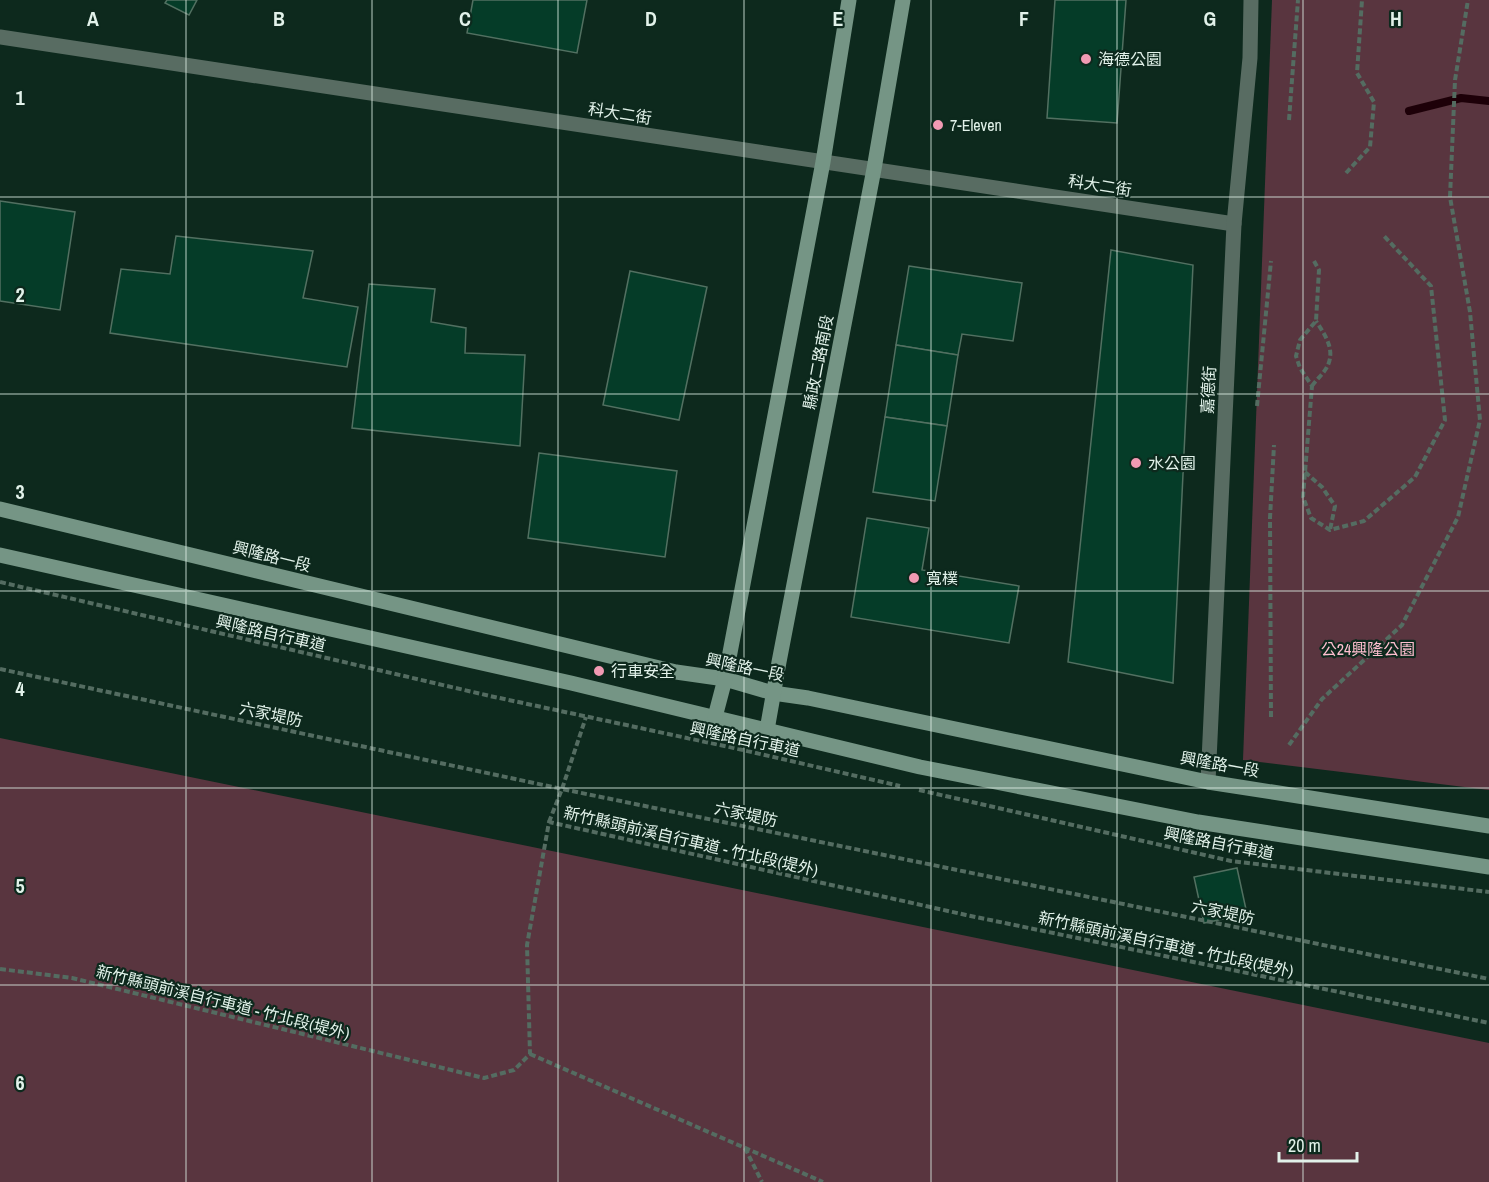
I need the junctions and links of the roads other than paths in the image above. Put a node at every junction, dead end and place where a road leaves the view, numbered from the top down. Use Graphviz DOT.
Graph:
graph roads {
  1 [pos="849,0"];
  2 [pos="903,0"];
  3 [pos="1251,0"];
  4 [pos="0,37"];
  5 [pos="824,162"];
  6 [pos="874,169"];
  7 [pos="1234,224"];
  8 [pos="0,509"];
  9 [pos="0,555"];
  10 [pos="725,679"];
  11 [pos="773,693"];
  12 [pos="716,717"];
  13 [pos="767,730"];
  14 [pos="1209,782"];
  15 [pos="1489,826"];
  16 [pos="1489,867"];
  1 -- 5 [label="street, 縣政二路南段"];
  2 -- 6 [label="street, 縣政二路南段"];
  3 -- 7 [label="street, 嘉德街"];
  4 -- 5 [label="street, 科大二街"];
  5 -- 6 [label="street, 科大二街"];
  5 -- 10 [label="street, 縣政二路南段"];
  6 -- 7 [label="street, 科大二街"];
  6 -- 11 [label="street, 縣政二路南段"];
  7 -- 14 [label="street, 嘉德街"];
  8 -- 10 [label="street, 興隆路一段"];
  9 -- 12 [label="street"];
  10 -- 11 [label="street, 興隆路一段"];
  10 -- 12 [label="street, 縣政二路南段"];
  11 -- 13 [label="street, 縣政二路南段"];
  11 -- 14 [label="street, 興隆路一段"];
  12 -- 13 [label="street"];
  13 -- 16 [label="street"];
  14 -- 15 [label="street, 興隆路一段"];
}
